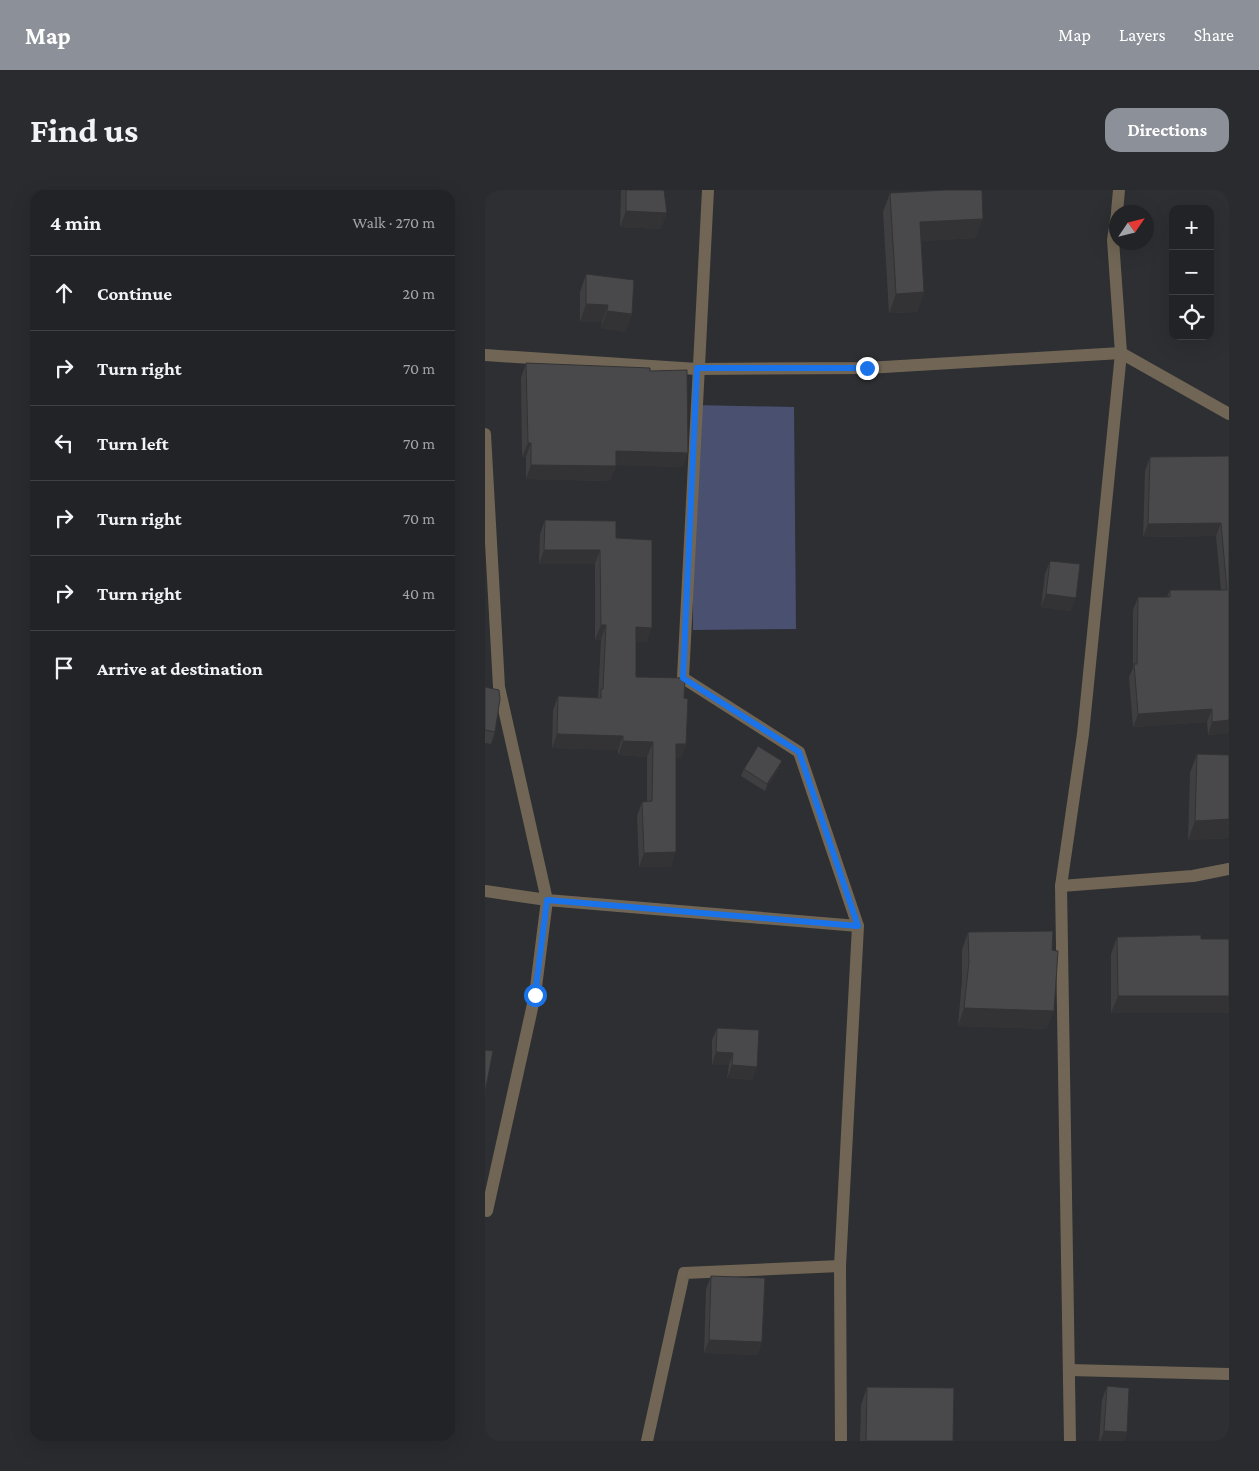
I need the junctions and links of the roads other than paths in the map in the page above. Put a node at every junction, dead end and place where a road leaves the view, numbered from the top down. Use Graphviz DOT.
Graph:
graph roads {
  1 [pos="707,190"];
  2 [pos="1119,190"];
  3 [pos="1118,205"];
  4 [pos="1114,250"];
  5 [pos="1121,353"];
  6 [pos="485,354"];
  7 [pos="697,368"];
  8 [pos="1229,414"];
  9 [pos="485,434"];
  10 [pos="485,684"];
  11 [pos="499,687"];
  12 [pos="1229,869"];
  13 [pos="1061,886"];
  14 [pos="485,892"];
  15 [pos="547,900"];
  16 [pos="858,926"];
  17 [pos="487,1211"];
  18 [pos="840,1266"];
  19 [pos="1069,1370"];
  20 [pos="1229,1374"];
  21 [pos="647,1441"];
  22 [pos="841,1441"];
  23 [pos="1070,1441"];
  1 -- 7 [label="street"];
  2 -- 3 [label="street"];
  4 -- 5 [label="street"];
  5 -- 7 [label="street"];
  5 -- 8 [label="street"];
  5 -- 13 [label="street"];
  6 -- 7 [label="street"];
  7 -- 16 [label="street"];
  9 -- 11 [label="street"];
  10 -- 11 [label="street"];
  11 -- 15 [label="street"];
  12 -- 13 [label="street"];
  13 -- 19 [label="street"];
  14 -- 15 [label="street"];
  15 -- 16 [label="street"];
  15 -- 17 [label="street"];
  16 -- 18 [label="street"];
  18 -- 21 [label="street"];
  18 -- 22 [label="street"];
  19 -- 20 [label="street"];
  19 -- 23 [label="street"];
}
